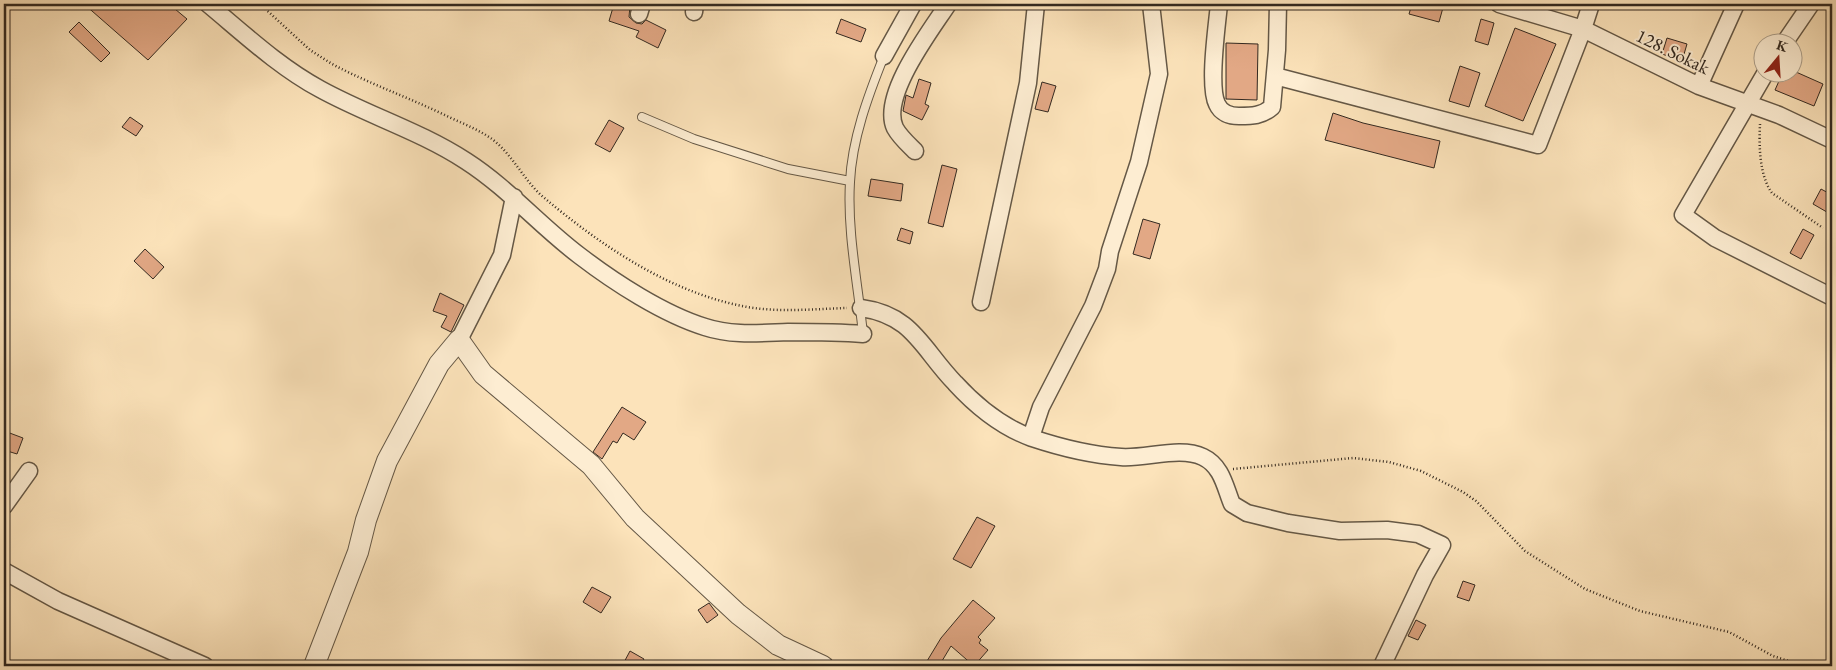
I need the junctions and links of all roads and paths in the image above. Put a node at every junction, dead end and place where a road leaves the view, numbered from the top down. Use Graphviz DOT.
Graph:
graph roads {
  1 [pos="208,4"];
  2 [pos="260,4"];
  3 [pos="912,4"];
  4 [pos="948,4"];
  5 [pos="1036,4"];
  6 [pos="1151,4"];
  7 [pos="1219,4"];
  8 [pos="1278,4"];
  9 [pos="1499,4"];
  10 [pos="1591,4"];
  11 [pos="1736,4"];
  12 [pos="1811,4"];
  13 [pos="1583,30"];
  14 [pos="1792,32"];
  15 [pos="884,56"];
  16 [pos="1275,76"];
  17 [pos="1759,82"];
  18 [pos="1699,86"];
  19 [pos="1745,104"];
  20 [pos="1762,110"];
  21 [pos="642,117"];
  22 [pos="1832,140"];
  23 [pos="915,151"];
  24 [pos="850,181"];
  25 [pos="514,197"];
  26 [pos="1823,228"];
  27 [pos="1832,296"];
  28 [pos="982,302"];
  29 [pos="860,308"];
  30 [pos="863,334"];
  31 [pos="459,340"];
  32 [pos="1031,438"];
  33 [pos="1218,470"];
  34 [pos="29,471"];
  35 [pos="4,506"];
  36 [pos="4,571"];
  37 [pos="205,666"];
  38 [pos="314,666"];
  39 [pos="823,666"];
  40 [pos="1382,666"];
  41 [pos="1804,666"];
  1 -- 25 [label="street"];
  2 -- 29 [label="path"];
  3 -- 15 [label="street"];
  4 -- 23 [label="street"];
  5 -- 28 [label="street"];
  6 -- 32 [label="street"];
  7 -- 16 [label="street"];
  8 -- 16 [label="street"];
  9 -- 13 [label="street, 128. Sokak"];
  10 -- 13 [label="street"];
  11 -- 18 [label="street"];
  12 -- 14 [label="street"];
  13 -- 16 [label="street"];
  13 -- 18 [label="street, 128. Sokak"];
  15 -- 24 [label="lane"];
  17 -- 19 [label="street"];
  18 -- 19 [label="street, 128. Sokak"];
  19 -- 20 [label="street, 128. Sokak"];
  19 -- 27 [label="street"];
  20 -- 22 [label="street, 128. Sokak"];
  20 -- 26 [label="path"];
  21 -- 24 [label="lane"];
  24 -- 29 [label="lane"];
  25 -- 30 [label="street"];
  25 -- 31 [label="street"];
  29 -- 30 [label="lane"];
  29 -- 32 [label="street"];
  31 -- 38 [label="street"];
  31 -- 39 [label="street"];
  32 -- 33 [label="street"];
  33 -- 40 [label="street"];
  33 -- 41 [label="path"];
  34 -- 35 [label="street"];
  36 -- 37 [label="street"];
}
